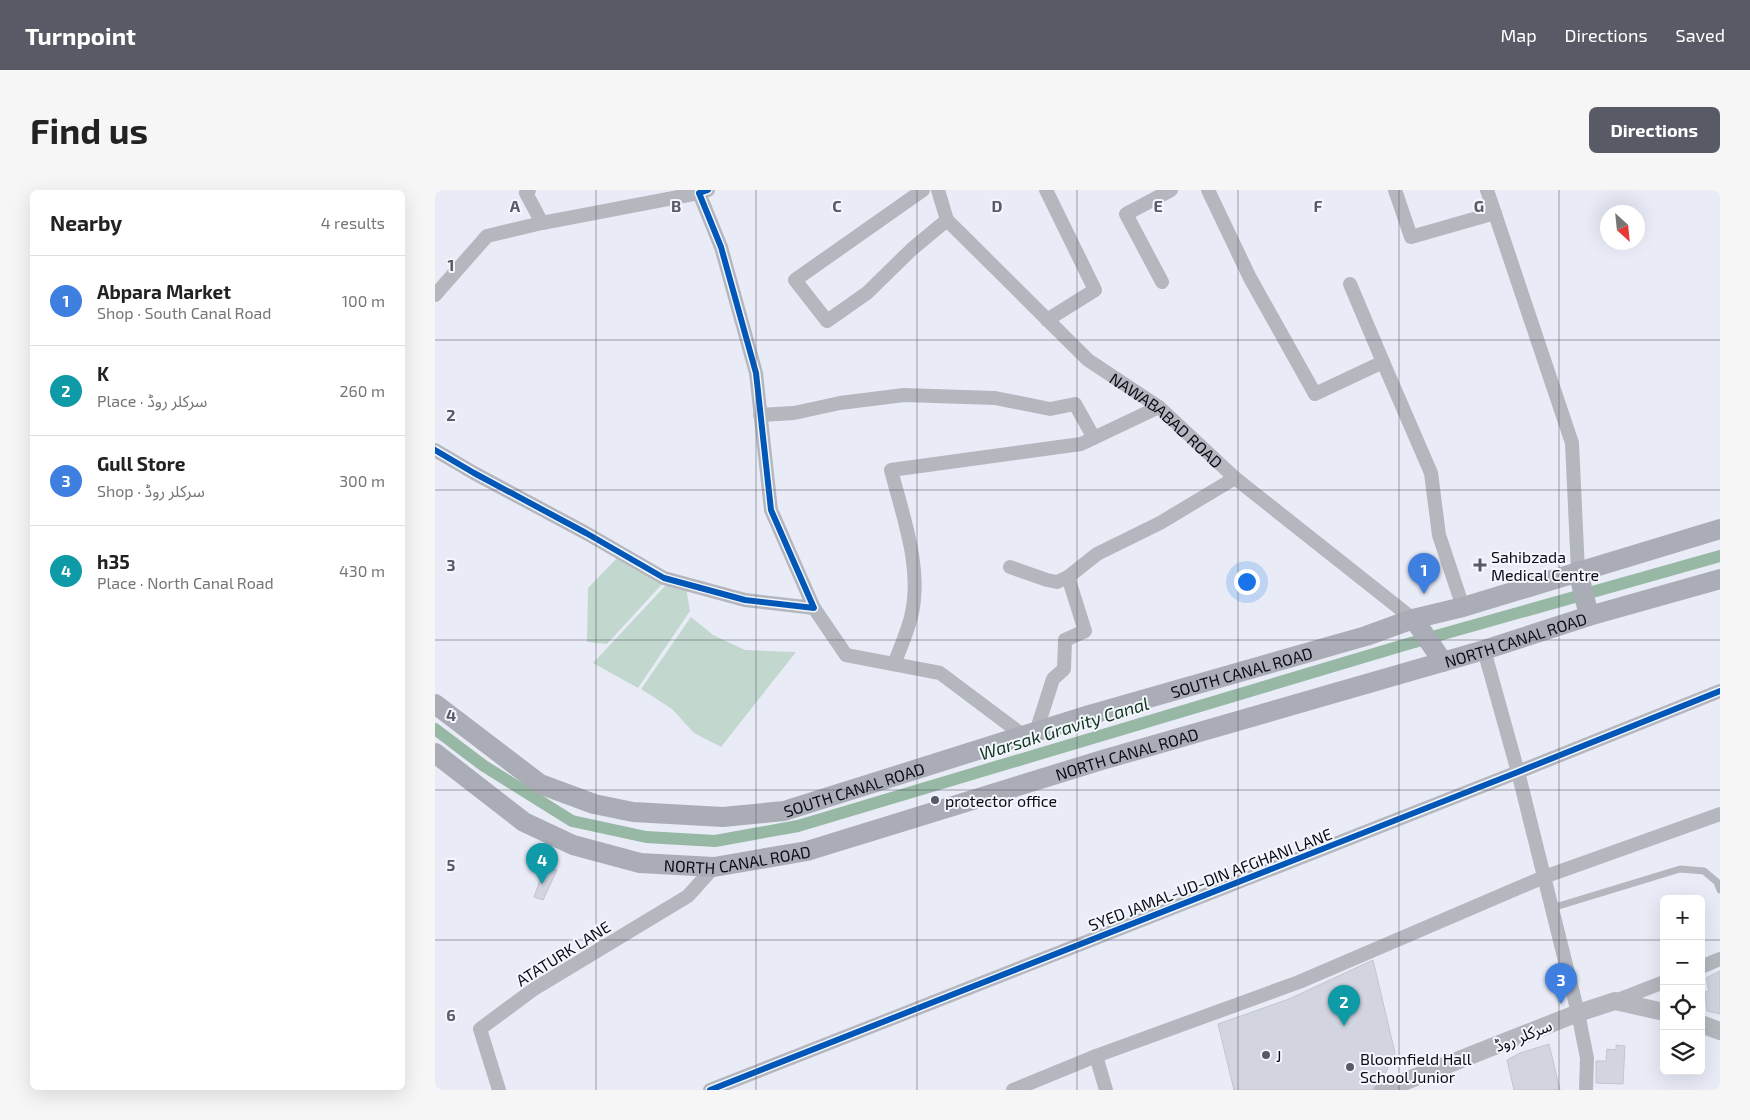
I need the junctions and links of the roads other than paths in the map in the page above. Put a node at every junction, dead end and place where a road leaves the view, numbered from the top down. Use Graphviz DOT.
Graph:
graph roads {
  1 [pos="529,190"];
  2 [pos="923,190"];
  3 [pos="938,190"];
  4 [pos="1046,190"];
  5 [pos="1171,190"];
  6 [pos="1208,190"];
  7 [pos="1395,190"];
  8 [pos="1487,190"];
  9 [pos="701,191"];
  10 [pos="1495,213"];
  11 [pos="947,220"];
  12 [pos="542,223"];
  13 [pos="1162,282"];
  14 [pos="1350,284"];
  15 [pos="435,295"];
  16 [pos="1047,320"];
  17 [pos="1383,362"];
  18 [pos="1159,407"];
  19 [pos="760,415"];
  20 [pos="1094,438"];
  21 [pos="435,450"];
  22 [pos="1235,478"];
  23 [pos="1720,529"];
  24 [pos="1010,567"];
  25 [pos="1578,574"];
  26 [pos="1068,577"];
  27 [pos="1720,578"];
  28 [pos="1463,607"];
  29 [pos="814,608"];
  30 [pos="1589,616"];
  31 [pos="1417,624"];
  32 [pos="1484,650"];
  33 [pos="1439,655"];
  34 [pos="895,664"];
  35 [pos="1720,691"];
  36 [pos="435,704"];
  37 [pos="1030,734"];
  38 [pos="435,753"];
  39 [pos="1518,772"];
  40 [pos="1720,814"];
  41 [pos="714,867"];
  42 [pos="1544,877"];
  43 [pos="1720,890"];
  44 [pos="1552,908"];
  45 [pos="1720,959"];
  46 [pos="1705,965"];
  47 [pos="1660,984"];
  48 [pos="1615,1001"];
  49 [pos="1660,1011"];
  50 [pos="1578,1013"];
  51 [pos="1705,1025"];
  52 [pos="1720,1031"];
  53 [pos="1096,1056"];
  54 [pos="499,1090"];
  55 [pos="710,1090"];
  56 [pos="1013,1090"];
  57 [pos="1106,1090"];
  58 [pos="1383,1090"];
  59 [pos="1586,1090"];
  1 -- 12 [label="street"];
  2 -- 11 [label="street"];
  3 -- 11 [label="street, NAWABABAD ROAD"];
  4 -- 16 [label="street"];
  5 -- 13 [label="street"];
  6 -- 17 [label="street"];
  7 -- 10 [label="street"];
  8 -- 10 [label="street"];
  9 -- 12 [label="street"];
  9 -- 19 [label="street"];
  10 -- 25 [label="street"];
  11 -- 16 [label="street, NAWABABAD ROAD"];
  12 -- 15 [label="street"];
  14 -- 17 [label="street"];
  16 -- 18 [label="street, NAWABABAD ROAD"];
  17 -- 28 [label="street"];
  18 -- 20 [label="street"];
  18 -- 22 [label="street, NAWABABAD ROAD"];
  19 -- 20 [label="street"];
  19 -- 29 [label="street"];
  20 -- 34 [label="street"];
  21 -- 29 [label="street"];
  22 -- 26 [label="street"];
  22 -- 31 [label="street, NAWABABAD ROAD"];
  23 -- 25 [label="main road, SOUTH CANAL ROAD"];
  24 -- 26 [label="street"];
  25 -- 28 [label="main road, SOUTH CANAL ROAD"];
  25 -- 30 [label="main road"];
  26 -- 37 [label="street"];
  27 -- 30 [label="main road, NORTH CANAL ROAD"];
  28 -- 31 [label="main road, SOUTH CANAL ROAD"];
  29 -- 34 [label="street"];
  30 -- 32 [label="main road, NORTH CANAL ROAD"];
  31 -- 33 [label="main road"];
  31 -- 37 [label="main road, SOUTH CANAL ROAD"];
  32 -- 33 [label="main road, NORTH CANAL ROAD"];
  32 -- 39 [label="street"];
  33 -- 41 [label="main road, NORTH CANAL ROAD"];
  34 -- 37 [label="street"];
  35 -- 39 [label="street, SYED JAMAL-UD-DIN AFGHANI LANE"];
  36 -- 37 [label="main road, SOUTH CANAL ROAD"];
  38 -- 41 [label="main road, NORTH CANAL ROAD"];
  39 -- 42 [label="street"];
  39 -- 55 [label="street, SYED JAMAL-UD-DIN AFGHANI LANE"];
  40 -- 42 [label="street"];
  41 -- 54 [label="street, ATATURK LANE"];
  42 -- 44 [label="street"];
  42 -- 53 [label="street"];
  43 -- 44 [label="lane"];
  44 -- 50 [label="street"];
  45 -- 46 [label="street"];
  47 -- 48 [label="street, سرکلر روڈ"];
  48 -- 49 [label="street"];
  48 -- 50 [label="street, سرکلر روڈ"];
  50 -- 58 [label="street, سرکلر روڈ"];
  50 -- 59 [label="street"];
  51 -- 52 [label="street"];
  53 -- 56 [label="street"];
  53 -- 57 [label="street"];
}
